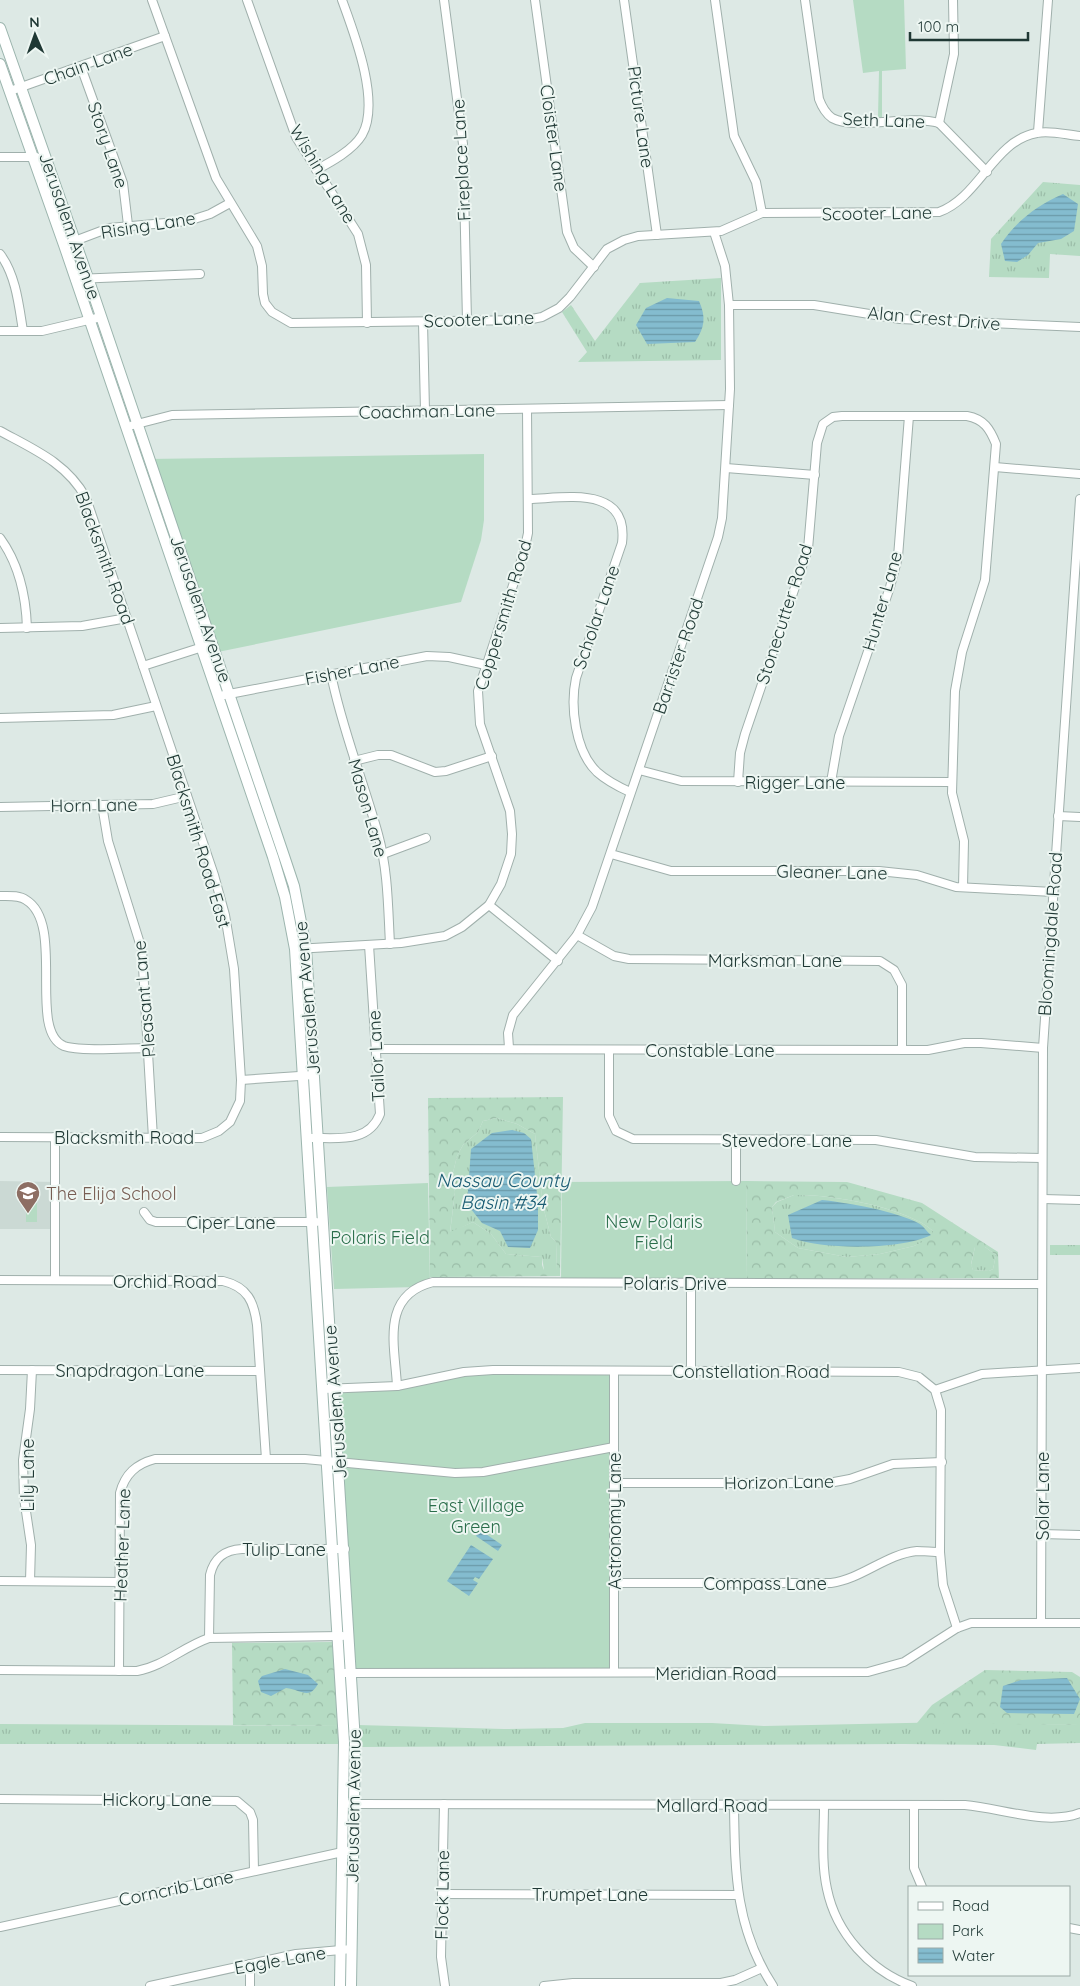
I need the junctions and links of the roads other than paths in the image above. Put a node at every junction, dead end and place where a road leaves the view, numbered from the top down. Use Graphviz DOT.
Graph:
graph roads {
  1 [pos="152,0"];
  2 [pos="247,0"];
  3 [pos="342,0"];
  4 [pos="444,0"];
  5 [pos="534,0"];
  6 [pos="624,0"];
  7 [pos="715,0"];
  8 [pos="805,0"];
  9 [pos="953,0"];
  10 [pos="1048,0"];
  11 [pos="0,28"];
  12 [pos="165,36"];
  13 [pos="12,63"];
  14 [pos="0,66"];
  15 [pos="81,67"];
  16 [pos="21,88"];
  17 [pos="10,91"];
  18 [pos="939,123"];
  19 [pos="1038,132"];
  20 [pos="1080,136"];
  21 [pos="45,154"];
  22 [pos="0,157"];
  23 [pos="34,157"];
  24 [pos="316,170"];
  25 [pos="987,172"];
  26 [pos="230,203"];
  27 [pos="762,213"];
  28 [pos="128,226"];
  29 [pos="714,232"];
  30 [pos="657,235"];
  31 [pos="75,240"];
  32 [pos="64,244"];
  33 [pos="0,254"];
  34 [pos="594,267"];
  35 [pos="200,274"];
  36 [pos="88,278"];
  37 [pos="75,279"];
  38 [pos="728,305"];
  39 [pos="101,317"];
  40 [pos="89,320"];
  41 [pos="467,321"];
  42 [pos="423,322"];
  43 [pos="366,323"];
  44 [pos="1080,327"];
  45 [pos="0,331"];
  46 [pos="23,331"];
  47 [pos="730,405"];
  48 [pos="526,409"];
  49 [pos="425,411"];
  50 [pos="909,416"];
  51 [pos="137,423"];
  52 [pos="126,427"];
  53 [pos="0,431"];
  54 [pos="995,466"];
  55 [pos="726,468"];
  56 [pos="1080,474"];
  57 [pos="815,475"];
  58 [pos="529,499"];
  59 [pos="1080,499"];
  60 [pos="0,538"];
  61 [pos="127,618"];
  62 [pos="0,628"];
  63 [pos="26,628"];
  64 [pos="212,644"];
  65 [pos="201,647"];
  66 [pos="486,665"];
  67 [pos="143,666"];
  68 [pos="331,674"];
  69 [pos="229,694"];
  70 [pos="218,696"];
  71 [pos="156,706"];
  72 [pos="0,718"];
  73 [pos="492,756"];
  74 [pos="354,761"];
  75 [pos="638,770"];
  76 [pos="738,782"];
  77 [pos="831,782"];
  78 [pos="952,782"];
  79 [pos="630,792"];
  80 [pos="187,796"];
  81 [pos="264,796"];
  82 [pos="253,800"];
  83 [pos="102,805"];
  84 [pos="0,807"];
  85 [pos="1058,816"];
  86 [pos="1080,818"];
  87 [pos="426,838"];
  88 [pos="383,854"];
  89 [pos="611,854"];
  90 [pos="963,887"];
  91 [pos="1053,892"];
  92 [pos="0,896"];
  93 [pos="489,904"];
  94 [pos="577,935"];
  95 [pos="390,944"];
  96 [pos="369,945"];
  97 [pos="306,948"];
  98 [pos="294,949"];
  99 [pos="558,961"];
  100 [pos="149,1048"];
  101 [pos="509,1048"];
  102 [pos="1043,1048"];
  103 [pos="376,1049"];
  104 [pos="609,1050"];
  105 [pos="902,1050"];
  106 [pos="314,1075"];
  107 [pos="303,1076"];
  108 [pos="241,1080"];
  109 [pos="0,1137"];
  110 [pos="55,1137"];
  111 [pos="154,1138"];
  112 [pos="307,1138"];
  113 [pos="319,1138"];
  114 [pos="736,1140"];
  115 [pos="1042,1158"];
  116 [pos="736,1181"];
  117 [pos="1043,1199"];
  118 [pos="1080,1200"];
  119 [pos="144,1212"];
  120 [pos="318,1222"];
  121 [pos="0,1280"];
  122 [pos="55,1280"];
  123 [pos="691,1283"];
  124 [pos="1042,1284"];
  125 [pos="1080,1368"];
  126 [pos="0,1370"];
  127 [pos="32,1370"];
  128 [pos="1042,1370"];
  129 [pos="260,1371"];
  130 [pos="614,1371"];
  131 [pos="691,1371"];
  132 [pos="397,1386"];
  133 [pos="323,1389"];
  134 [pos="335,1389"];
  135 [pos="935,1390"];
  136 [pos="614,1447"];
  137 [pos="266,1459"];
  138 [pos="333,1462"];
  139 [pos="942,1462"];
  140 [pos="614,1483"];
  141 [pos="1041,1534"];
  142 [pos="1080,1534"];
  143 [pos="332,1549"];
  144 [pos="345,1549"];
  145 [pos="940,1552"];
  146 [pos="0,1581"];
  147 [pos="30,1581"];
  148 [pos="120,1582"];
  149 [pos="614,1582"];
  150 [pos="1041,1623"];
  151 [pos="1080,1623"];
  152 [pos="957,1628"];
  153 [pos="338,1636"];
  154 [pos="350,1636"];
  155 [pos="209,1638"];
  156 [pos="0,1670"];
  157 [pos="120,1671"];
  158 [pos="352,1672"];
  159 [pos="614,1672"];
  160 [pos="340,1673"];
  161 [pos="0,1799"];
  162 [pos="343,1804"];
  163 [pos="354,1804"];
  164 [pos="444,1804"];
  165 [pos="734,1805"];
  166 [pos="824,1805"];
  167 [pos="914,1805"];
  168 [pos="1080,1814"];
  169 [pos="353,1850"];
  170 [pos="342,1852"];
  171 [pos="254,1871"];
  172 [pos="922,1886"];
  173 [pos="442,1894"];
  174 [pos="738,1895"];
  175 [pos="0,1928"];
  176 [pos="346,1950"];
  177 [pos="250,1964"];
  178 [pos="762,1968"];
  179 [pos="161,1985"];
  180 [pos="150,1986"];
  181 [pos="250,1986"];
  182 [pos="340,1986"];
  183 [pos="351,1986"];
  184 [pos="445,1986"];
  185 [pos="544,1986"];
  186 [pos="773,1986"];
  187 [pos="912,1986"];
  1 -- 12 [label="street, Scooter Lane"];
  2 -- 24 [label="street, Wishing Lane"];
  3 -- 24 [label="street"];
  4 -- 41 [label="street, Fireplace Lane"];
  5 -- 34 [label="street, Cloister Lane"];
  6 -- 30 [label="street, Picture Lane"];
  7 -- 27 [label="street"];
  8 -- 18 [label="street, Seth Lane"];
  9 -- 18 [label="street"];
  10 -- 19 [label="street"];
  11 -- 13 [label="main road, Jerusalem Avenue"];
  12 -- 15 [label="street, Chain Lane"];
  12 -- 26 [label="street, Scooter Lane"];
  13 -- 14 [label="street"];
  13 -- 16 [label="main road, Jerusalem Avenue"];
  14 -- 17 [label="main road, Jerusalem Avenue"];
  15 -- 16 [label="street, Chain Lane"];
  15 -- 28 [label="street, Story Lane"];
  16 -- 17 [label="street, Chain Lane"];
  16 -- 21 [label="main road, Jerusalem Avenue"];
  17 -- 23 [label="main road, Jerusalem Avenue"];
  18 -- 25 [label="street"];
  19 -- 20 [label="street"];
  19 -- 25 [label="street, Scooter Lane"];
  21 -- 23 [label="street"];
  21 -- 31 [label="main road, Jerusalem Avenue"];
  22 -- 23 [label="street"];
  23 -- 32 [label="main road, Jerusalem Avenue"];
  24 -- 43 [label="street, Wishing Lane"];
  25 -- 27 [label="street, Scooter Lane"];
  26 -- 28 [label="street, Rising Lane"];
  26 -- 43 [label="street, Scooter Lane"];
  27 -- 29 [label="street, Scooter Lane"];
  28 -- 31 [label="street, Rising Lane"];
  29 -- 30 [label="street, Scooter Lane"];
  29 -- 38 [label="street, Barrister Road"];
  30 -- 34 [label="street, Scooter Lane"];
  31 -- 32 [label="street, Rising Lane"];
  31 -- 36 [label="main road, Jerusalem Avenue"];
  32 -- 37 [label="main road, Jerusalem Avenue"];
  33 -- 46 [label="street"];
  34 -- 41 [label="street, Scooter Lane"];
  35 -- 36 [label="street"];
  36 -- 37 [label="street"];
  36 -- 39 [label="main road, Jerusalem Avenue"];
  37 -- 40 [label="main road, Jerusalem Avenue"];
  38 -- 44 [label="street, Alan Crest Drive"];
  38 -- 47 [label="street, Barrister Road"];
  39 -- 40 [label="street"];
  39 -- 51 [label="main road, Jerusalem Avenue"];
  40 -- 46 [label="street"];
  40 -- 52 [label="main road, Jerusalem Avenue"];
  41 -- 42 [label="street, Scooter Lane"];
  42 -- 43 [label="street, Scooter Lane"];
  42 -- 49 [label="street"];
  45 -- 46 [label="street"];
  47 -- 48 [label="street, Coachman Lane"];
  47 -- 55 [label="street, Barrister Road"];
  48 -- 49 [label="street, Coachman Lane"];
  48 -- 58 [label="street, Coppersmith Road"];
  49 -- 51 [label="street, Coachman Lane"];
  50 -- 54 [label="street, Stonecutter Road"];
  50 -- 57 [label="street, Stonecutter Road"];
  50 -- 77 [label="street, Hunter Lane"];
  51 -- 52 [label="street, Coachman Lane"];
  51 -- 64 [label="main road, Jerusalem Avenue"];
  52 -- 65 [label="main road, Jerusalem Avenue"];
  53 -- 61 [label="street, Blacksmith Road"];
  54 -- 56 [label="street"];
  54 -- 78 [label="street, Stonecutter Road"];
  55 -- 57 [label="street"];
  55 -- 75 [label="street, Barrister Road"];
  57 -- 76 [label="street, Stonecutter Road"];
  58 -- 66 [label="street, Coppersmith Road"];
  58 -- 79 [label="street, Scholar Lane"];
  59 -- 85 [label="street, Bloomingdale Road"];
  60 -- 63 [label="street"];
  61 -- 63 [label="street"];
  61 -- 67 [label="street, Blacksmith Road"];
  62 -- 63 [label="street"];
  64 -- 65 [label="street"];
  64 -- 69 [label="main road, Jerusalem Avenue"];
  65 -- 67 [label="street"];
  65 -- 70 [label="main road, Jerusalem Avenue"];
  66 -- 68 [label="street, Fisher Lane"];
  66 -- 73 [label="street, Coppersmith Road"];
  67 -- 71 [label="street, Blacksmith Road East"];
  68 -- 69 [label="street, Fisher Lane"];
  68 -- 74 [label="street, Mason Lane"];
  69 -- 70 [label="street, Fisher Lane"];
  69 -- 81 [label="main road, Jerusalem Avenue"];
  70 -- 82 [label="main road, Jerusalem Avenue"];
  71 -- 72 [label="street"];
  71 -- 80 [label="street, Blacksmith Road East"];
  73 -- 74 [label="street"];
  73 -- 93 [label="street, Coppersmith Road"];
  74 -- 88 [label="street, Mason Lane"];
  75 -- 76 [label="street, Rigger Lane"];
  75 -- 79 [label="street, Barrister Road"];
  76 -- 77 [label="street, Rigger Lane"];
  77 -- 78 [label="street, Rigger Lane"];
  78 -- 90 [label="street, Stonecutter Road"];
  79 -- 89 [label="street, Barrister Road"];
  80 -- 83 [label="street, Horn Lane"];
  80 -- 108 [label="street, Blacksmith Road East"];
  81 -- 82 [label="main road"];
  81 -- 97 [label="main road, Jerusalem Avenue"];
  82 -- 98 [label="main road, Jerusalem Avenue"];
  83 -- 84 [label="street, Horn Lane"];
  83 -- 100 [label="street, Pleasant Lane"];
  85 -- 86 [label="street"];
  85 -- 91 [label="street, Bloomingdale Road"];
  87 -- 88 [label="street"];
  88 -- 95 [label="street, Mason Lane"];
  89 -- 90 [label="street, Gleaner Lane"];
  89 -- 94 [label="street, Barrister Road"];
  90 -- 91 [label="street, Gleaner Lane"];
  91 -- 102 [label="street, Bloomingdale Road"];
  92 -- 100 [label="street"];
  93 -- 95 [label="street, Coppersmith Road"];
  93 -- 99 [label="street"];
  94 -- 99 [label="street, Barrister Road"];
  94 -- 105 [label="street, Marksman Lane"];
  95 -- 96 [label="street, Coppersmith Road"];
  96 -- 97 [label="street, Coppersmith Road"];
  96 -- 103 [label="street, Tailor Lane"];
  97 -- 98 [label="street, Coppersmith Road"];
  97 -- 106 [label="main road, Jerusalem Avenue"];
  98 -- 107 [label="main road, Jerusalem Avenue"];
  99 -- 101 [label="street, Barrister Road"];
  100 -- 111 [label="street, Pleasant Lane"];
  101 -- 103 [label="street, Constable Lane"];
  101 -- 104 [label="street, Constable Lane"];
  102 -- 105 [label="street, Constable Lane"];
  102 -- 115 [label="street, Bloomingdale Road"];
  103 -- 113 [label="street, Tailor Lane"];
  104 -- 105 [label="street, Constable Lane"];
  104 -- 114 [label="street, Stevedore Lane"];
  106 -- 107 [label="street"];
  106 -- 113 [label="main road, Jerusalem Avenue"];
  107 -- 108 [label="street"];
  107 -- 112 [label="main road, Jerusalem Avenue"];
  108 -- 111 [label="street, Blacksmith Road"];
  109 -- 110 [label="street, Blacksmith Road"];
  110 -- 111 [label="street, Blacksmith Road"];
  110 -- 122 [label="street"];
  112 -- 113 [label="street, Tailor Lane"];
  112 -- 120 [label="main road, Jerusalem Avenue"];
  113 -- 120 [label="main road, Jerusalem Avenue"];
  114 -- 115 [label="street, Stevedore Lane"];
  114 -- 116 [label="street"];
  115 -- 117 [label="street, Bloomingdale Road"];
  117 -- 118 [label="street"];
  117 -- 124 [label="street, Bloomingdale Road"];
  119 -- 120 [label="street, Ciper Lane"];
  120 -- 133 [label="main road, Jerusalem Avenue"];
  120 -- 134 [label="main road, Jerusalem Avenue"];
  121 -- 122 [label="street, Orchid Road"];
  122 -- 129 [label="street, Orchid Road"];
  123 -- 124 [label="street, Polaris Drive"];
  123 -- 131 [label="street"];
  123 -- 132 [label="street, Polaris Drive"];
  124 -- 128 [label="street, Bloomingdale Road"];
  125 -- 128 [label="street"];
  126 -- 127 [label="street, Snapdragon Lane"];
  127 -- 129 [label="street, Snapdragon Lane"];
  127 -- 147 [label="street, Lily Lane"];
  128 -- 135 [label="street"];
  128 -- 141 [label="street, Solar Lane"];
  129 -- 137 [label="street, Orchid Road"];
  130 -- 131 [label="street, Constellation Road"];
  130 -- 132 [label="street, Constellation Road"];
  130 -- 136 [label="street, Astronomy Lane"];
  131 -- 135 [label="street, Constellation Road"];
  132 -- 134 [label="street, Constellation Road"];
  133 -- 134 [label="street, Constellation Road"];
  133 -- 138 [label="main road, Jerusalem Avenue"];
  134 -- 138 [label="main road, Jerusalem Avenue"];
  135 -- 139 [label="street"];
  136 -- 138 [label="street"];
  136 -- 140 [label="street, Astronomy Lane"];
  137 -- 138 [label="street, Heather Lane"];
  137 -- 148 [label="street, Heather Lane"];
  138 -- 143 [label="main road, Jerusalem Avenue"];
  138 -- 144 [label="main road, Jerusalem Avenue"];
  139 -- 140 [label="street, Horizon Lane"];
  139 -- 145 [label="street"];
  140 -- 149 [label="street, Astronomy Lane"];
  141 -- 142 [label="street"];
  141 -- 150 [label="street, Solar Lane"];
  143 -- 144 [label="street, Tulip Lane"];
  143 -- 153 [label="main road, Jerusalem Avenue"];
  143 -- 155 [label="street, Tulip Lane"];
  144 -- 154 [label="main road, Jerusalem Avenue"];
  145 -- 149 [label="street, Compass Lane"];
  145 -- 152 [label="street"];
  146 -- 147 [label="street"];
  147 -- 148 [label="street"];
  148 -- 157 [label="street, Heather Lane"];
  149 -- 159 [label="street, Astronomy Lane"];
  150 -- 151 [label="street, Meridian Road"];
  150 -- 152 [label="street, Meridian Road"];
  152 -- 159 [label="street, Meridian Road"];
  153 -- 154 [label="street"];
  153 -- 155 [label="street"];
  153 -- 160 [label="main road, Jerusalem Avenue"];
  154 -- 158 [label="main road, Jerusalem Avenue"];
  155 -- 157 [label="street"];
  156 -- 157 [label="street"];
  158 -- 159 [label="street, Meridian Road"];
  158 -- 160 [label="street, Meridian Road"];
  158 -- 163 [label="main road, Jerusalem Avenue"];
  160 -- 162 [label="main road, Jerusalem Avenue"];
  161 -- 171 [label="street, Hickory Lane"];
  162 -- 163 [label="street, Mallard Road"];
  162 -- 170 [label="main road, Jerusalem Avenue"];
  163 -- 164 [label="street, Mallard Road"];
  163 -- 169 [label="main road, Jerusalem Avenue"];
  164 -- 165 [label="street, Mallard Road"];
  164 -- 173 [label="street, Flock Lane"];
  165 -- 166 [label="street, Mallard Road"];
  165 -- 174 [label="street"];
  166 -- 167 [label="street, Mallard Road"];
  166 -- 187 [label="street"];
  167 -- 168 [label="street, Mallard Road"];
  167 -- 172 [label="street"];
  169 -- 170 [label="street, Corncrib Lane"];
  169 -- 176 [label="main road, Jerusalem Avenue"];
  170 -- 171 [label="street, Corncrib Lane"];
  170 -- 176 [label="main road, Jerusalem Avenue"];
  171 -- 175 [label="street, Corncrib Lane"];
  173 -- 174 [label="street, Trumpet Lane"];
  173 -- 184 [label="street, Flock Lane"];
  174 -- 178 [label="street"];
  176 -- 177 [label="street, Eagle Lane"];
  176 -- 182 [label="main road, Jerusalem Avenue"];
  176 -- 183 [label="main road, Jerusalem Avenue"];
  177 -- 179 [label="street, Eagle Lane"];
  177 -- 181 [label="street"];
  178 -- 185 [label="street"];
  178 -- 186 [label="street"];
  179 -- 180 [label="street, Eagle Lane"];
}
